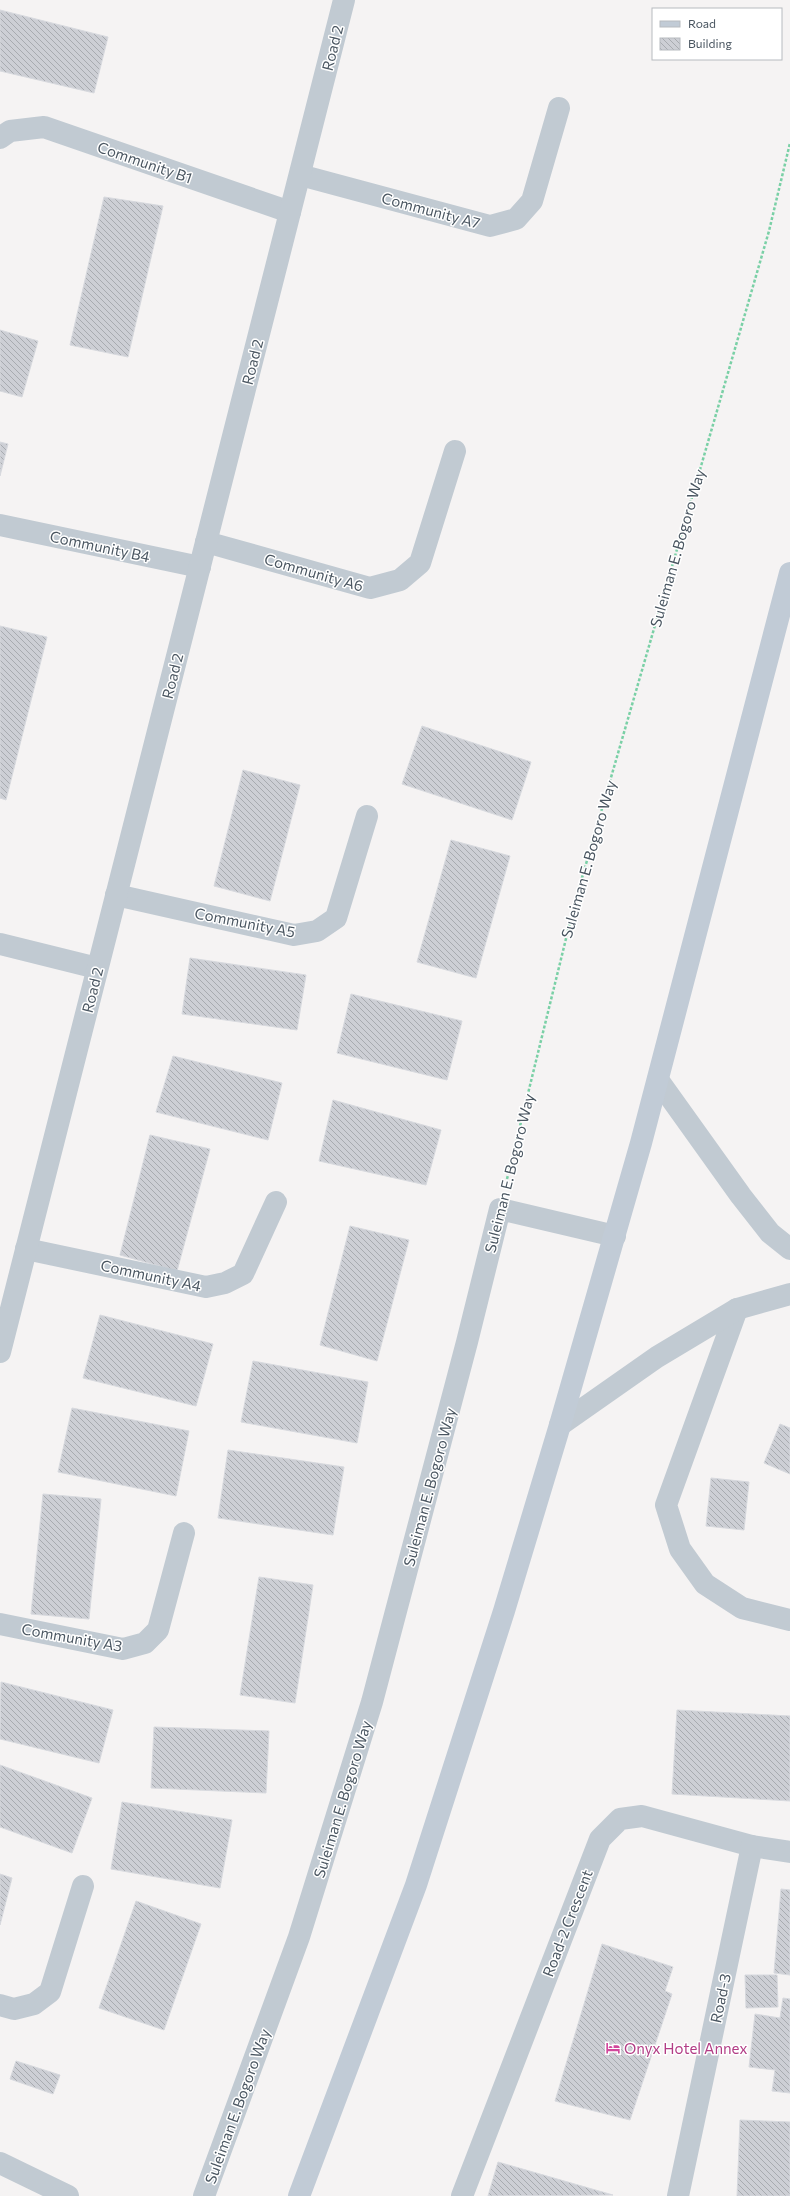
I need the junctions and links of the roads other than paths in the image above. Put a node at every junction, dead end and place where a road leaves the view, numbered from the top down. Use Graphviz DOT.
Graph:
graph roads {
  1 [pos="344,0"];
  2 [pos="559,108"];
  3 [pos="0,138"];
  4 [pos="300,175"];
  5 [pos="290,212"];
  6 [pos="455,451"];
  7 [pos="0,526"];
  8 [pos="206,542"];
  9 [pos="200,567"];
  10 [pos="790,573"];
  11 [pos="367,816"];
  12 [pos="116,895"];
  13 [pos="0,944"];
  14 [pos="97,968"];
  15 [pos="658,1080"];
  16 [pos="276,1202"];
  17 [pos="615,1236"];
  18 [pos="26,1249"];
  19 [pos="790,1249"];
  20 [pos="790,1294"];
  21 [pos="737,1309"];
  22 [pos="1,1345"];
  23 [pos="560,1425"];
  24 [pos="184,1533"];
  25 [pos="790,1620"];
  26 [pos="0,1624"];
  27 [pos="752,1846"];
  28 [pos="790,1852"];
  29 [pos="83,1886"];
  30 [pos="0,2006"];
  31 [pos="0,2164"];
  32 [pos="68,2196"];
  33 [pos="204,2196"];
  34 [pos="299,2196"];
  35 [pos="462,2196"];
  36 [pos="678,2196"];
  1 -- 4 [label="street, Road 2"];
  2 -- 4 [label="street, Community A7"];
  3 -- 5 [label="street, Community B1"];
  4 -- 5 [label="street, Road 2"];
  5 -- 8 [label="street, Road 2"];
  6 -- 8 [label="street, Community A6"];
  7 -- 9 [label="street, Community B4"];
  8 -- 9 [label="street, Road 2"];
  9 -- 12 [label="street, Road 2"];
  10 -- 15 [label="main road"];
  11 -- 12 [label="street, Community A5"];
  12 -- 14 [label="street, Road 2"];
  13 -- 14 [label="street"];
  14 -- 18 [label="street, Road 2"];
  15 -- 17 [label="main road"];
  15 -- 19 [label="street"];
  16 -- 18 [label="street, Community A4"];
  17 -- 23 [label="main road"];
  17 -- 33 [label="street, Suleiman E. Bogoro Way"];
  18 -- 22 [label="street, Road 2"];
  20 -- 21 [label="street"];
  21 -- 23 [label="street"];
  21 -- 25 [label="street"];
  23 -- 34 [label="main road"];
  24 -- 26 [label="street, Community A3"];
  27 -- 28 [label="street, Road-2 Crescent"];
  27 -- 35 [label="street, Road-2 Crescent"];
  27 -- 36 [label="street, Road-3"];
  29 -- 30 [label="street"];
  31 -- 32 [label="street"];
}
